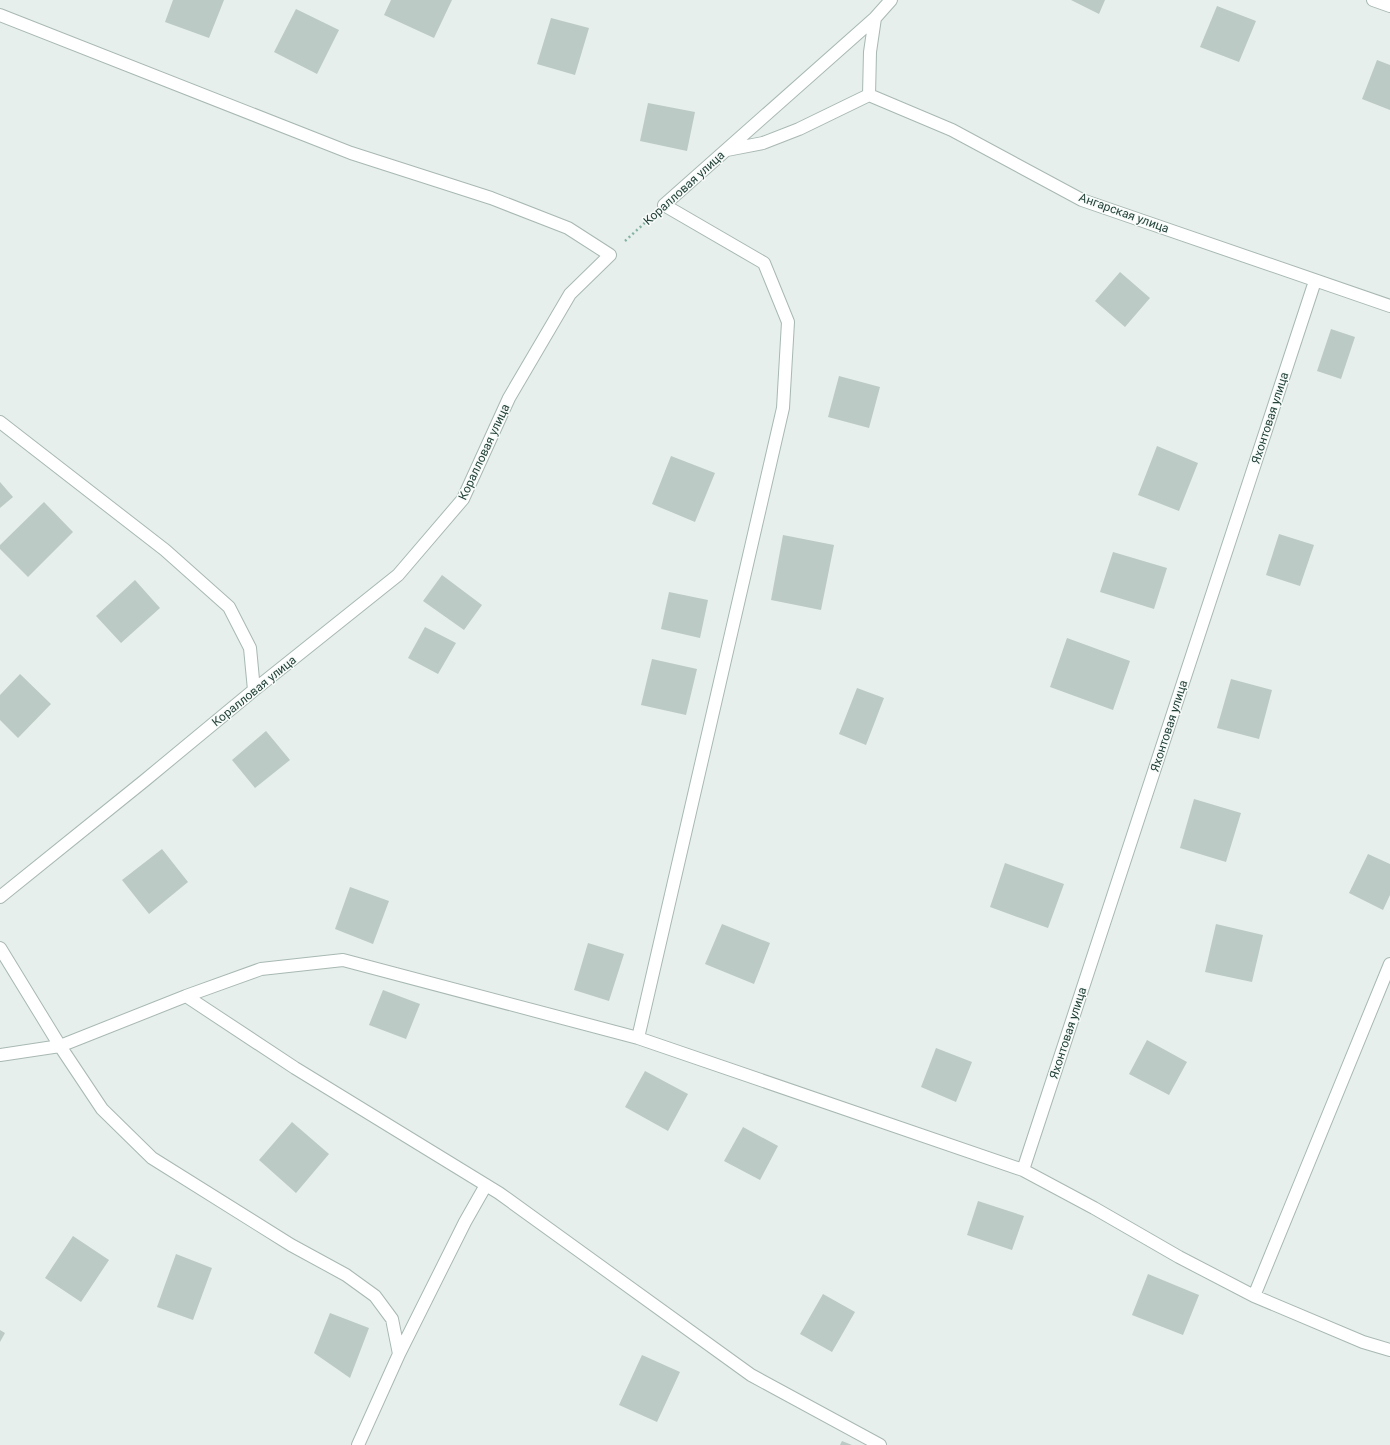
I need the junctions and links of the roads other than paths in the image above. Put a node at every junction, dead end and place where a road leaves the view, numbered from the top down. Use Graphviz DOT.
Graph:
graph roads {
  1 [pos="891,0"];
  2 [pos="1373,0"];
  3 [pos="1390,6"];
  4 [pos="0,15"];
  5 [pos="875,18"];
  6 [pos="869,94"];
  7 [pos="726,150"];
  8 [pos="1315,281"];
  9 [pos="1390,306"];
  10 [pos="0,422"];
  11 [pos="254,690"];
  12 [pos="0,897"];
  13 [pos="0,948"];
  14 [pos="1390,964"];
  15 [pos="186,996"];
  16 [pos="638,1038"];
  17 [pos="60,1046"];
  18 [pos="0,1056"];
  19 [pos="1023,1170"];
  20 [pos="486,1184"];
  21 [pos="1254,1296"];
  22 [pos="1390,1350"];
  23 [pos="399,1354"];
  24 [pos="358,1445"];
  25 [pos="880,1445"];
  1 -- 5 [label="street, Коралловая улица"];
  2 -- 3 [label="street"];
  4 -- 11 [label="street, Коралловая улица"];
  5 -- 6 [label="street"];
  5 -- 7 [label="street, Коралловая улица"];
  6 -- 7 [label="street"];
  6 -- 8 [label="street, Ангарская улица"];
  7 -- 16 [label="street, Коралловая улица"];
  8 -- 9 [label="street, Ангарская улица"];
  8 -- 19 [label="street, Яхонтовая улица"];
  10 -- 11 [label="street"];
  11 -- 12 [label="street, Коралловая улица"];
  13 -- 17 [label="street"];
  14 -- 21 [label="street"];
  15 -- 16 [label="street"];
  15 -- 17 [label="street"];
  15 -- 20 [label="street"];
  16 -- 19 [label="street"];
  17 -- 18 [label="street"];
  17 -- 23 [label="street"];
  19 -- 21 [label="street"];
  20 -- 23 [label="street"];
  20 -- 25 [label="street"];
  21 -- 22 [label="street"];
  23 -- 24 [label="street"];
}
